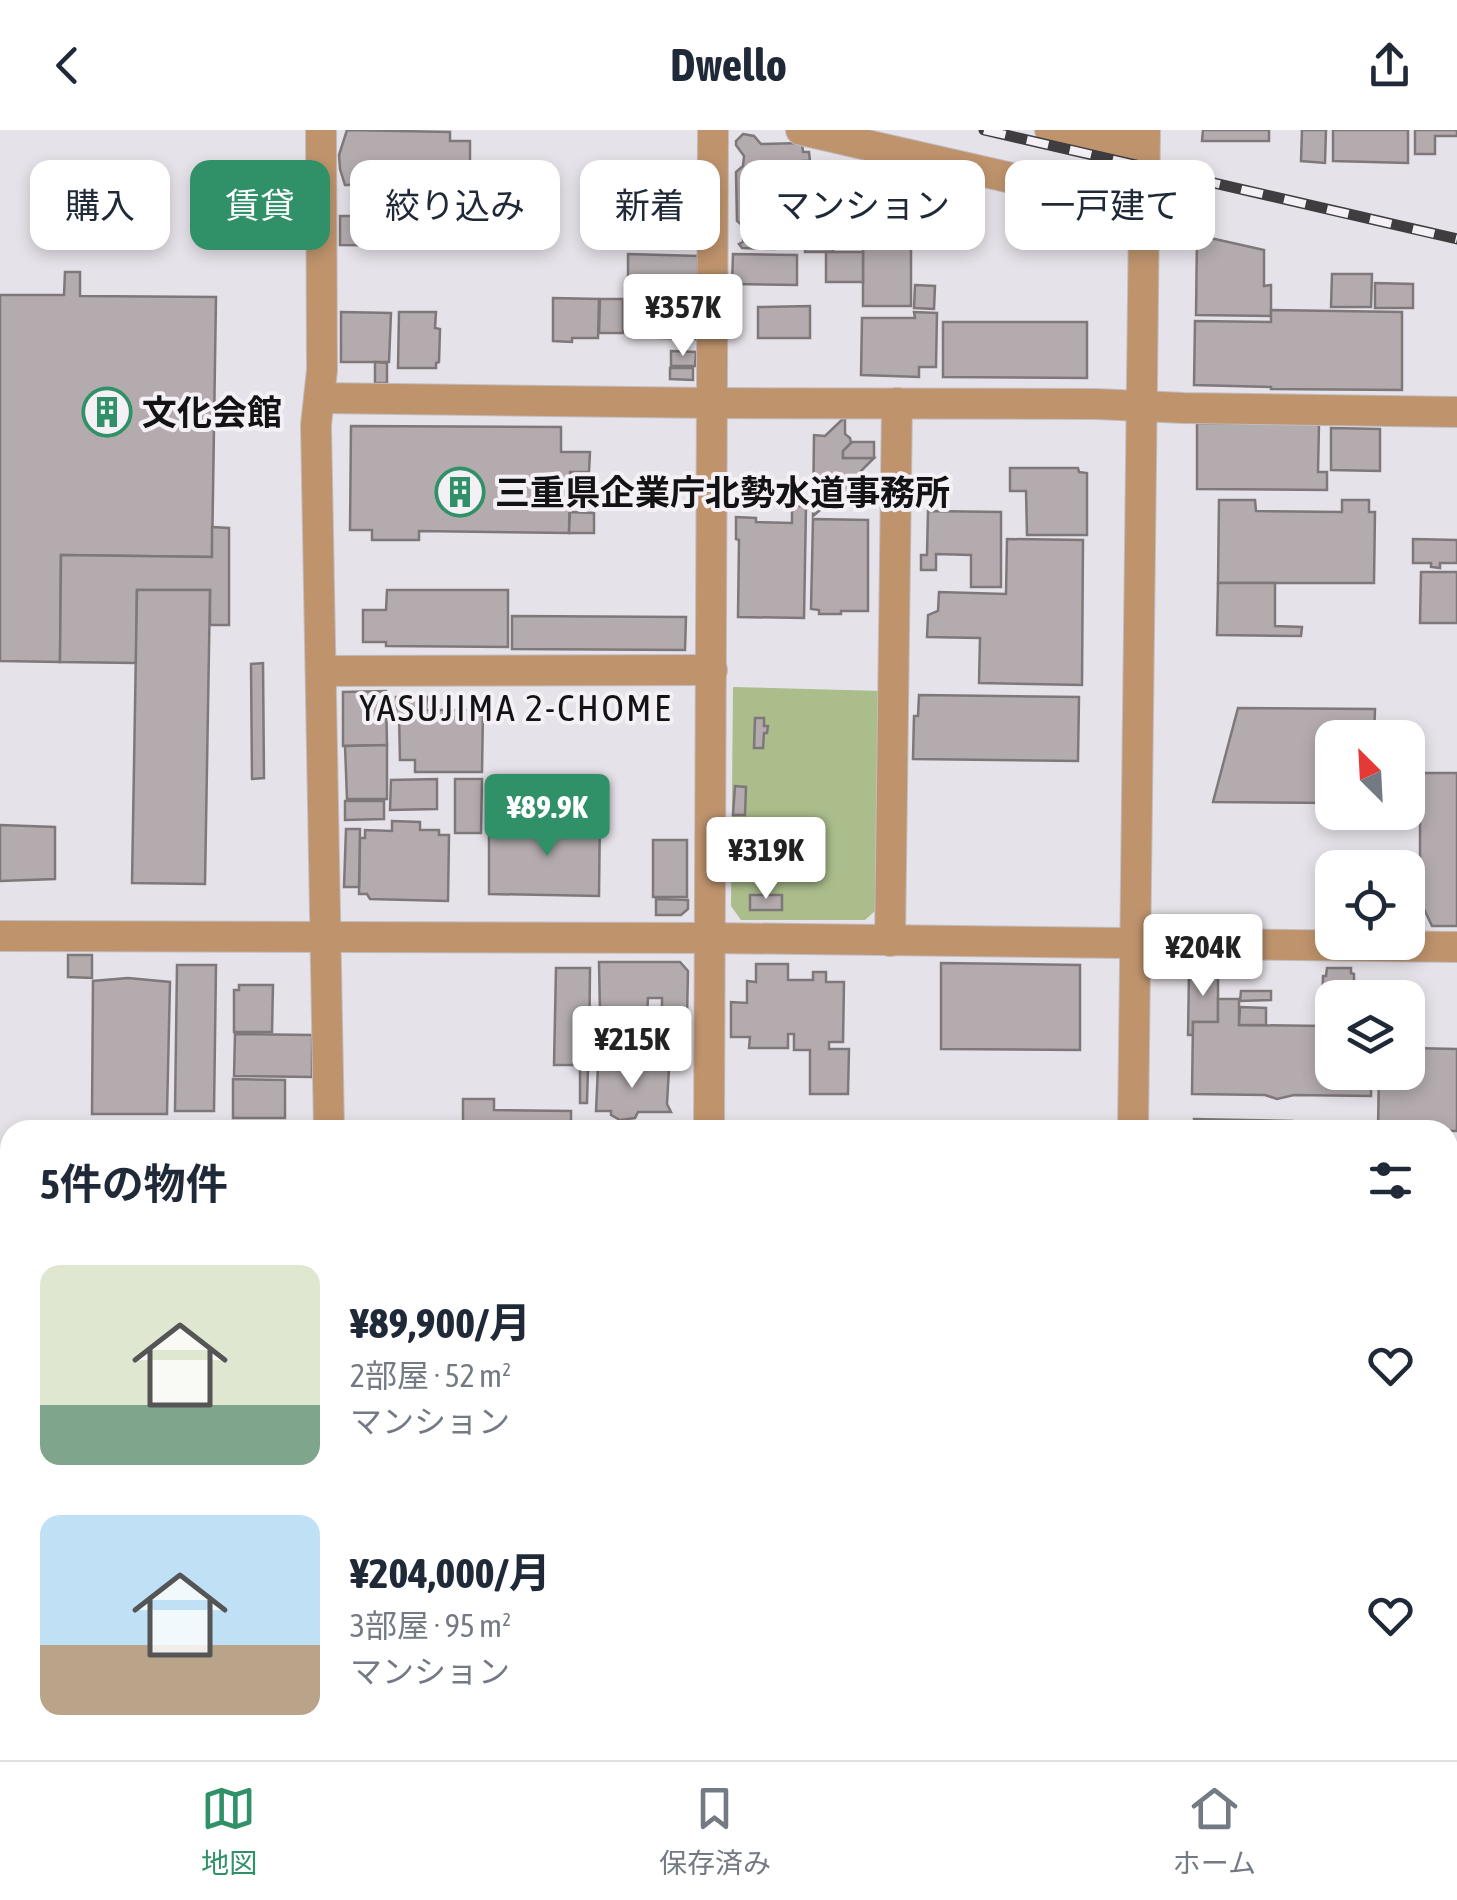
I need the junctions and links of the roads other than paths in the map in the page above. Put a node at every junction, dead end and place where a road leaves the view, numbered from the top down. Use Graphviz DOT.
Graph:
graph roads {
  1 [pos="321,130"];
  2 [pos="713,130"];
  3 [pos="801,130"];
  4 [pos="1050,130"];
  5 [pos="1144,138"];
  6 [pos="1005,177"];
  7 [pos="1142,250"];
  8 [pos="319,398"];
  9 [pos="713,403"];
  10 [pos="897,403"];
  11 [pos="1140,406"];
  12 [pos="1457,412"];
  13 [pos="712,670"];
  14 [pos="321,671"];
  15 [pos="0,936"];
  16 [pos="326,936"];
  17 [pos="711,938"];
  18 [pos="890,941"];
  19 [pos="1134,944"];
  20 [pos="1457,948"];
  21 [pos="329,1120"];
  22 [pos="709,1120"];
  23 [pos="1133,1120"];
  1 -- 8 [label="street"];
  2 -- 9 [label="street"];
  3 -- 6 [label="street"];
  4 -- 5 [label="street"];
  7 -- 11 [label="street"];
  8 -- 9 [label="street"];
  8 -- 14 [label="street"];
  9 -- 10 [label="street"];
  9 -- 13 [label="street"];
  10 -- 11 [label="street"];
  10 -- 18 [label="street"];
  11 -- 12 [label="street"];
  11 -- 19 [label="street"];
  13 -- 14 [label="street"];
  13 -- 17 [label="street"];
  14 -- 16 [label="street"];
  15 -- 16 [label="street"];
  16 -- 17 [label="street"];
  16 -- 21 [label="street"];
  17 -- 18 [label="street"];
  17 -- 22 [label="street"];
  18 -- 19 [label="street"];
  19 -- 20 [label="street"];
  19 -- 23 [label="street"];
}
